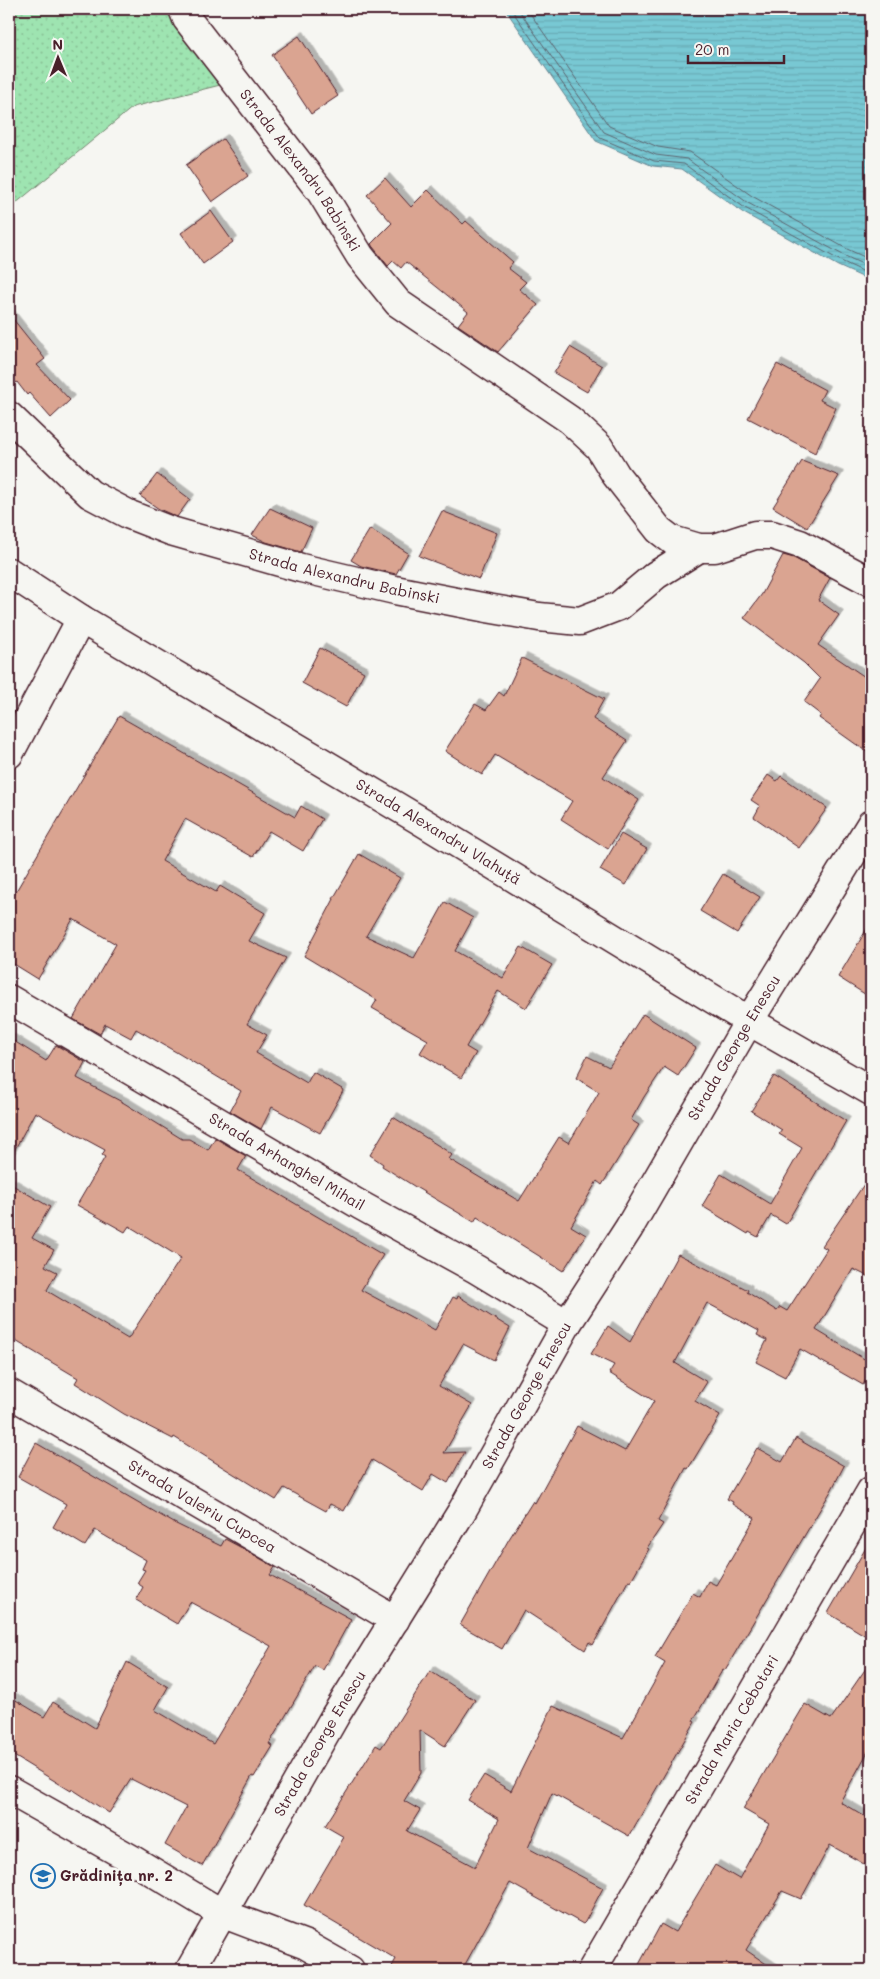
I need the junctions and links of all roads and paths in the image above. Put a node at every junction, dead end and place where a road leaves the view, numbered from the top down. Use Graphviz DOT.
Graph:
graph roads {
  1 [pos="183,9"];
  2 [pos="9,416"];
  3 [pos="699,548"];
  4 [pos="9,572"];
  5 [pos="871,582"];
  6 [pos="81,619"];
  7 [pos="9,754"];
  8 [pos="871,824"];
  9 [pos="9,999"];
  10 [pos="749,1021"];
  11 [pos="871,1091"];
  12 [pos="566,1324"];
  13 [pos="9,1393"];
  14 [pos="871,1491"];
  15 [pos="395,1620"];
  16 [pos="9,1790"];
  17 [pos="221,1913"];
  18 [pos="190,1970"];
  19 [pos="350,1970"];
  20 [pos="592,1970"];
  1 -- 3 [label="street, Strada Alexandru Babinski"];
  2 -- 3 [label="street, Strada Alexandru Babinski"];
  3 -- 5 [label="street, Strada Alexandru Babinski"];
  4 -- 6 [label="street, Strada Аlexandru Vlahuță"];
  6 -- 7 [label="street"];
  6 -- 10 [label="street, Strada Аlexandru Vlahuță"];
  8 -- 10 [label="street, Strada George Enescu"];
  9 -- 12 [label="street, Strada Arhanghel Mihail"];
  10 -- 11 [label="street, Strada Аlexandru Vlahuță"];
  10 -- 12 [label="street, Strada George Enescu"];
  12 -- 15 [label="street, Strada George Enescu"];
  13 -- 15 [label="street, Strada Valeriu Cupcea"];
  14 -- 20 [label="street, Strada Maria Cebotari"];
  15 -- 17 [label="street, Strada George Enescu"];
  16 -- 17 [label="street"];
  17 -- 18 [label="street, Strada George Enescu"];
  17 -- 19 [label="street"];
}
